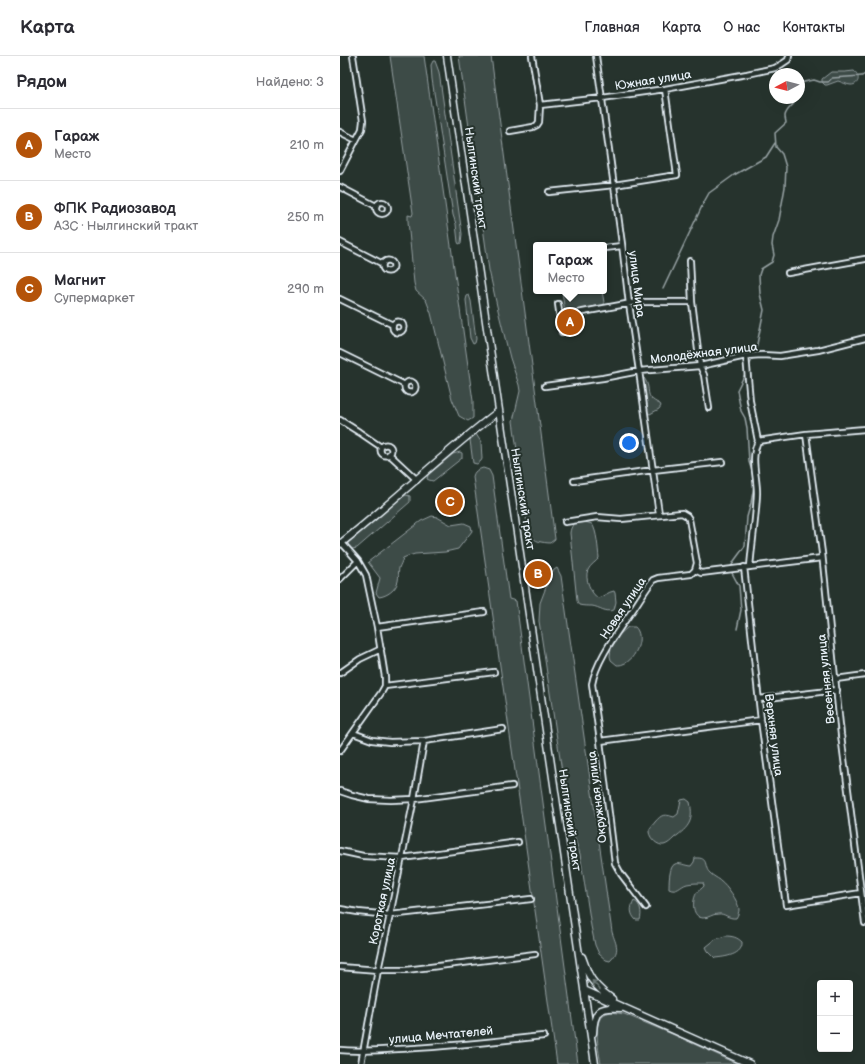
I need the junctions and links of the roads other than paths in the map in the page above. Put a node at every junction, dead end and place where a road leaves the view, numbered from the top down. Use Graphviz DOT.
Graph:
graph roads {
  1 [pos="353,56"];
  2 [pos="447,56"];
  3 [pos="532,56"];
  4 [pos="596,56"];
  5 [pos="789,57"];
  6 [pos="665,89"];
  7 [pos="602,98"];
  8 [pos="540,105"];
  9 [pos="510,131"];
  10 [pos="340,132"];
  11 [pos="356,140"];
  12 [pos="340,171"];
  13 [pos="614,185"];
  14 [pos="340,187"];
  15 [pos="549,192"];
  16 [pos="376,206"];
  17 [pos="340,242"];
  18 [pos="622,246"];
  19 [pos="607,248"];
  20 [pos="865,259"];
  21 [pos="690,262"];
  22 [pos="383,264"];
  23 [pos="788,273"];
  24 [pos="340,299"];
  25 [pos="692,302"];
  26 [pos="558,304"];
  27 [pos="629,304"];
  28 [pos="561,316"];
  29 [pos="393,325"];
  30 [pos="562,332"];
  31 [pos="865,338"];
  32 [pos="340,353"];
  33 [pos="746,356"];
  34 [pos="700,366"];
  35 [pos="640,371"];
  36 [pos="405,385"];
  37 [pos="545,386"];
  38 [pos="709,408"];
  39 [pos="499,412"];
  40 [pos="340,420"];
  41 [pos="865,429"];
  42 [pos="806,434"];
  43 [pos="758,441"];
  44 [pos="381,448"];
  45 [pos="389,454"];
  46 [pos="722,462"];
  47 [pos="653,470"];
  48 [pos="417,480"];
  49 [pos="574,481"];
  50 [pos="659,514"];
  51 [pos="566,522"];
  52 [pos="341,544"];
  53 [pos="822,558"];
  54 [pos="358,561"];
  55 [pos="744,567"];
  56 [pos="750,567"];
  57 [pos="695,570"];
  58 [pos="340,579"];
  59 [pos="484,612"];
  60 [pos="377,628"];
  61 [pos="381,649"];
  62 [pos="494,672"];
  63 [pos="340,673"];
  64 [pos="865,675"];
  65 [pos="836,679"];
  66 [pos="385,686"];
  67 [pos="837,690"];
  68 [pos="759,699"];
  69 [pos="761,720"];
  70 [pos="503,729"];
  71 [pos="354,733"];
  72 [pos="600,741"];
  73 [pos="424,742"];
  74 [pos="340,752"];
  75 [pos="512,786"];
  76 [pos="340,791"];
  77 [pos="414,799"];
  78 [pos="518,842"];
  79 [pos="340,851"];
  80 [pos="402,858"];
  81 [pos="863,884"];
  82 [pos="861,893"];
  83 [pos="531,899"];
  84 [pos="646,908"];
  85 [pos="340,909"];
  86 [pos="390,916"];
  87 [pos="865,923"];
  88 [pos="578,949"];
  89 [pos="536,954"];
  90 [pos="340,967"];
  91 [pos="378,970"];
  92 [pos="584,990"];
  93 [pos="627,1008"];
  94 [pos="544,1036"];
  95 [pos="592,1046"];
  96 [pos="340,1050"];
  97 [pos="364,1051"];
  98 [pos="361,1064"];
  99 [pos="595,1064"];
  100 [pos="750,1064"];
  1 -- 11 [label="street"];
  2 -- 39 [label="main road, Нылгинский тракт"];
  3 -- 8 [label="street"];
  4 -- 7 [label="street, улица Мира"];
  5 -- 6 [label="street, Южная улица"];
  6 -- 7 [label="street, Южная улица"];
  6 -- 13 [label="street"];
  7 -- 8 [label="street, Южная улица"];
  7 -- 13 [label="street, улица Мира"];
  8 -- 9 [label="street"];
  10 -- 11 [label="street"];
  11 -- 12 [label="street"];
  13 -- 15 [label="street"];
  13 -- 18 [label="street, улица Мира"];
  14 -- 16 [label="street"];
  17 -- 22 [label="street"];
  18 -- 19 [label="street"];
  18 -- 27 [label="street, улица Мира"];
  20 -- 23 [label="street"];
  21 -- 25 [label="street"];
  24 -- 29 [label="street"];
  25 -- 27 [label="street"];
  25 -- 34 [label="street"];
  26 -- 28 [label="street"];
  27 -- 28 [label="street"];
  27 -- 35 [label="street, улица Мира"];
  28 -- 30 [label="street"];
  31 -- 33 [label="street, Молодёжная улица"];
  32 -- 36 [label="street"];
  33 -- 34 [label="street, Молодёжная улица"];
  33 -- 43 [label="street"];
  34 -- 35 [label="street, Молодёжная улица"];
  34 -- 38 [label="street"];
  35 -- 37 [label="street, Молодёжная улица"];
  35 -- 47 [label="street, улица Мира"];
  39 -- 48 [label="main road"];
  39 -- 88 [label="main road, Нылгинский тракт"];
  40 -- 44 [label="street"];
  41 -- 42 [label="street"];
  42 -- 43 [label="street"];
  42 -- 53 [label="street, Весенняя улица"];
  43 -- 56 [label="street"];
  44 -- 45 [label="street"];
  44 -- 45 [label="street"];
  45 -- 48 [label="street"];
  46 -- 47 [label="street"];
  47 -- 49 [label="street"];
  47 -- 50 [label="street, улица Мира"];
  48 -- 52 [label="main road"];
  50 -- 51 [label="street"];
  50 -- 57 [label="street"];
  52 -- 54 [label="street"];
  53 -- 56 [label="street"];
  53 -- 65 [label="street, Весенняя улица"];
  54 -- 58 [label="street"];
  54 -- 60 [label="street"];
  55 -- 56 [label="street"];
  55 -- 57 [label="street"];
  55 -- 68 [label="street, Верхняя улица"];
  57 -- 72 [label="street, Новая улица"];
  59 -- 60 [label="street"];
  60 -- 61 [label="street"];
  61 -- 63 [label="street"];
  61 -- 66 [label="street"];
  62 -- 66 [label="street"];
  64 -- 65 [label="street"];
  65 -- 67 [label="street, Весенняя улица"];
  66 -- 71 [label="street"];
  67 -- 68 [label="street"];
  67 -- 81 [label="street, Весенняя улица"];
  68 -- 69 [label="street, Верхняя улица"];
  69 -- 72 [label="street, Окружная улица"];
  69 -- 82 [label="street, Верхняя улица"];
  70 -- 73 [label="street"];
  71 -- 73 [label="street"];
  71 -- 74 [label="street"];
  72 -- 84 [label="street, Окружная улица"];
  73 -- 77 [label="street, Короткая улица"];
  75 -- 77 [label="street"];
  76 -- 77 [label="street"];
  77 -- 80 [label="street, Короткая улица"];
  78 -- 80 [label="street"];
  79 -- 80 [label="street"];
  80 -- 86 [label="street, Короткая улица"];
  81 -- 82 [label="street, Весенняя улица"];
  82 -- 87 [label="street, Весенняя улица"];
  83 -- 86 [label="street"];
  85 -- 86 [label="street"];
  86 -- 91 [label="street, Короткая улица"];
  88 -- 92 [label="main road, Нылгинский тракт"];
  93 -- 88 [label="main road, one-way"];
  89 -- 91 [label="street"];
  90 -- 91 [label="street"];
  91 -- 97 [label="street, Короткая улица"];
  92 -- 93 [label="main road"];
  92 -- 95 [label="main road, Нылгинский тракт"];
  93 -- 95 [label="main road"];
  93 -- 100 [label="main road"];
  94 -- 97 [label="street, улица Мечтателей"];
  95 -- 99 [label="main road, Нылгинский тракт"];
  96 -- 97 [label="street, улица Мечтателей"];
  97 -- 98 [label="street, Короткая улица"];
}
